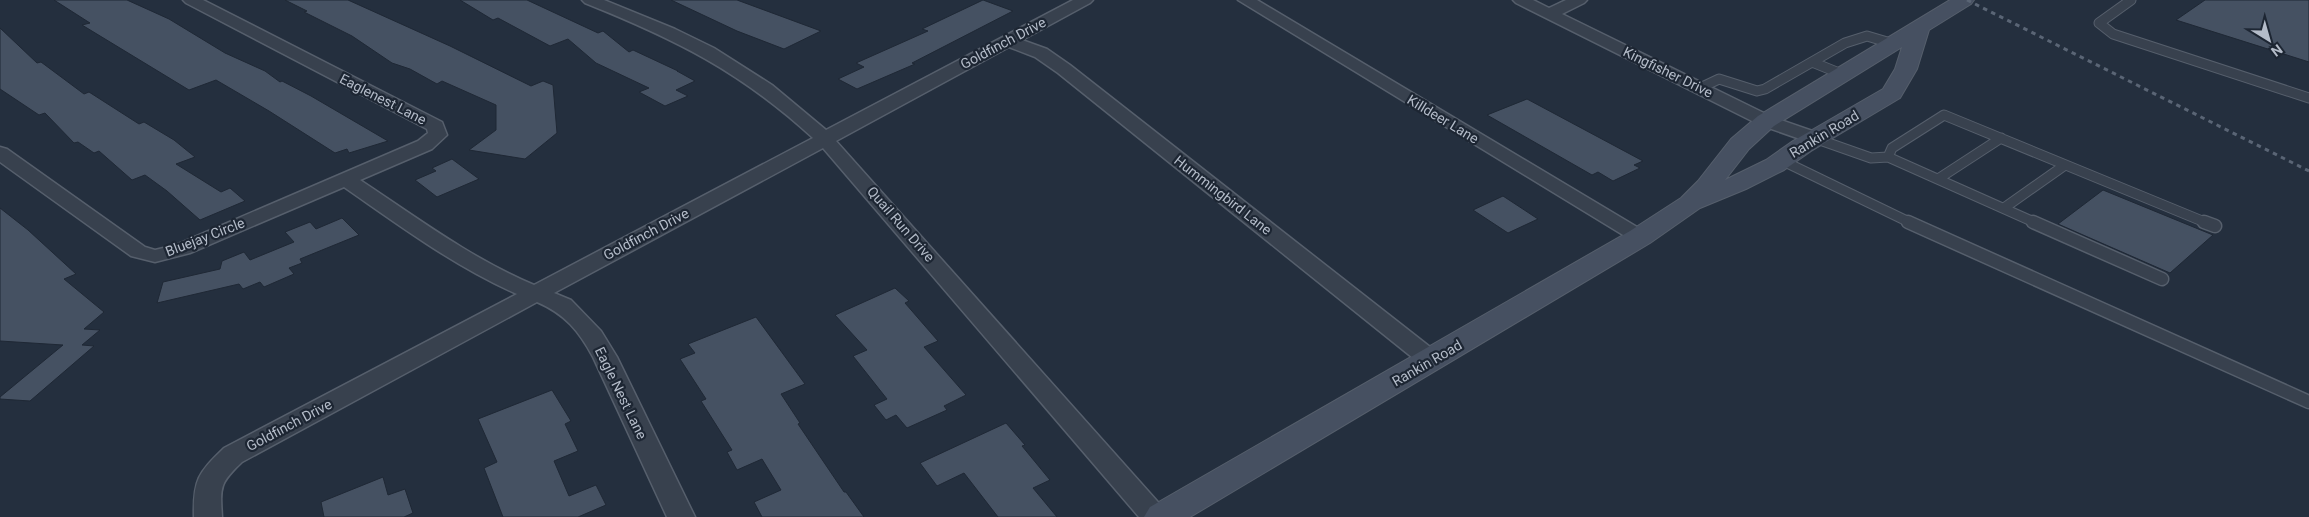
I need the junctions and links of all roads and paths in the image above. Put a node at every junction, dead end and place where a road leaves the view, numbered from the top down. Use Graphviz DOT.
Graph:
graph roads {
  1 [pos="192,0"];
  2 [pos="590,0"];
  3 [pos="1085,0"];
  4 [pos="1246,0"];
  5 [pos="1521,0"];
  6 [pos="1579,0"];
  7 [pos="1964,0"];
  8 [pos="2131,0"];
  9 [pos="1549,14"];
  10 [pos="1919,28"];
  11 [pos="1008,41"];
  12 [pos="1894,44"];
  13 [pos="1812,62"];
  14 [pos="1844,75"];
  15 [pos="1700,88"];
  16 [pos="2309,98"];
  17 [pos="1766,121"];
  18 [pos="2001,138"];
  19 [pos="825,139"];
  20 [pos="1817,139"];
  21 [pos="0,153"];
  22 [pos="1888,157"];
  23 [pos="1781,160"];
  24 [pos="2065,164"];
  25 [pos="345,179"];
  26 [pos="1938,179"];
  27 [pos="1690,203"];
  28 [pos="2004,208"];
  29 [pos="2215,226"];
  30 [pos="1640,237"];
  31 [pos="2162,279"];
  32 [pos="536,293"];
  33 [pos="1432,360"];
  34 [pos="2309,402"];
  35 [pos="208,517"];
  36 [pos="680,517"];
  37 [pos="1155,517"];
  38 [pos="1162,517"];
  1 -- 25 [label="street, Eaglenest Lane"];
  2 -- 19 [label="street, Quail Run Drive"];
  3 -- 11 [label="street, Goldfinch Drive"];
  4 -- 30 [label="street, Killdeer Lane"];
  5 -- 9 [label="street, Kingfisher Drive"];
  6 -- 9 [label="street"];
  7 -- 10 [label="street, Rankin Road"];
  8 -- 16 [label="lane"];
  9 -- 15 [label="street, Kingfisher Drive"];
  10 -- 12 [label="street, Rankin Road"];
  10 -- 20 [label="street, Rankin Road"];
  11 -- 19 [label="street, Goldfinch Drive"];
  11 -- 33 [label="street, Hummingbird Lane"];
  12 -- 13 [label="lane"];
  12 -- 14 [label="street, Rankin Road"];
  13 -- 14 [label="lane"];
  13 -- 15 [label="lane"];
  14 -- 17 [label="street, Rankin Road"];
  15 -- 17 [label="street, Kingfisher Drive"];
  17 -- 20 [label="street, Kingfisher Drive"];
  17 -- 27 [label="street, Rankin Road"];
  18 -- 22 [label="lane"];
  18 -- 24 [label="lane"];
  18 -- 26 [label="lane"];
  19 -- 32 [label="street, Goldfinch Drive"];
  19 -- 37 [label="street, Quail Run Drive"];
  20 -- 22 [label="lane"];
  20 -- 23 [label="street, Rankin Road"];
  21 -- 25 [label="street, Bluejay Circle"];
  22 -- 26 [label="lane"];
  23 -- 27 [label="street, Rankin Road"];
  23 -- 34 [label="lane"];
  24 -- 28 [label="lane"];
  24 -- 29 [label="lane"];
  25 -- 32 [label="street"];
  26 -- 28 [label="lane"];
  27 -- 30 [label="street, Rankin Road"];
  28 -- 31 [label="lane"];
  30 -- 33 [label="street, Rankin Road"];
  32 -- 35 [label="street, Goldfinch Drive"];
  32 -- 36 [label="street, Eagle Nest Lane"];
  33 -- 38 [label="street, Rankin Road"];
}
